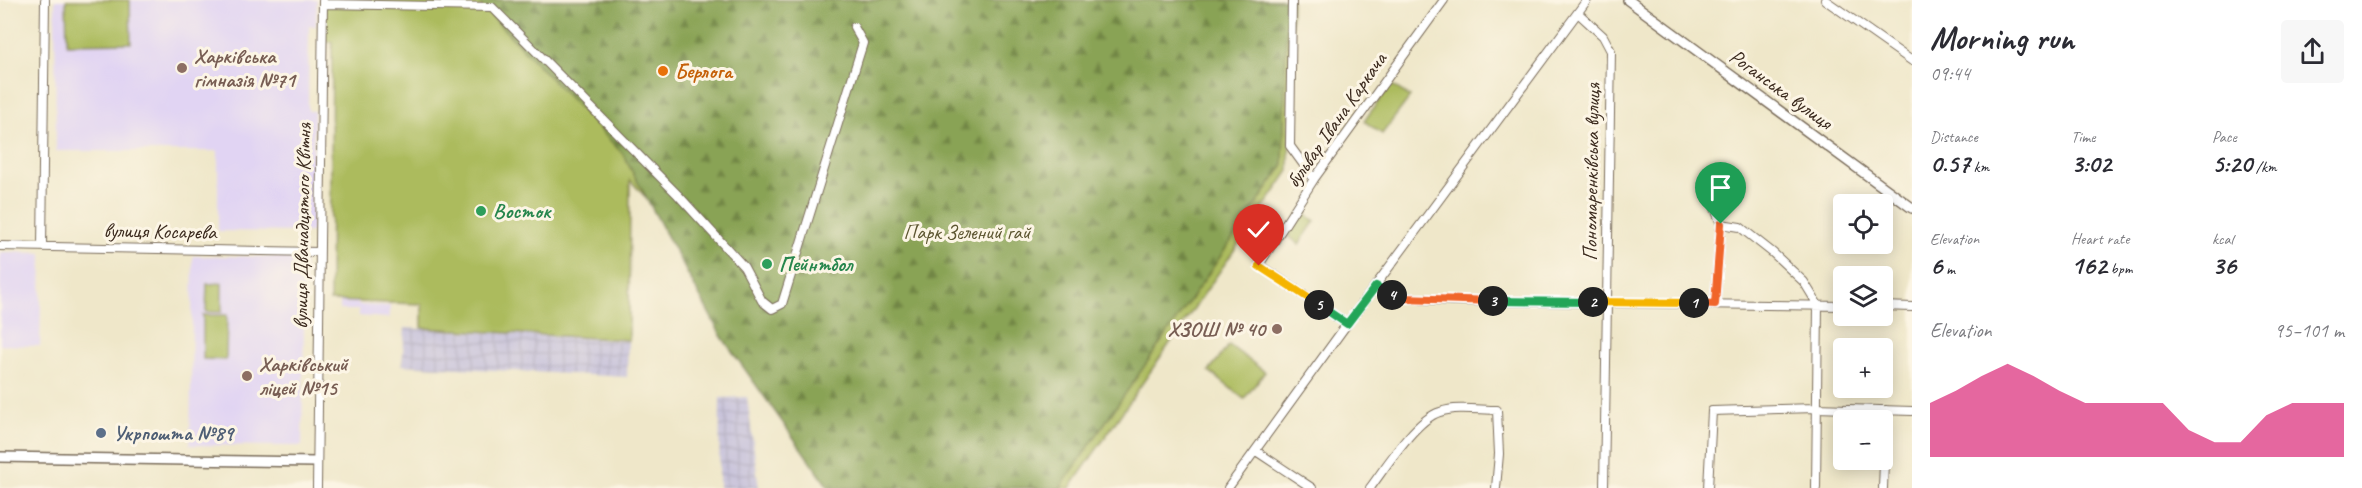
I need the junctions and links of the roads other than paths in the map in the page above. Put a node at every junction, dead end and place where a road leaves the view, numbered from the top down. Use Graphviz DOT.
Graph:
graph roads {
  1 [pos="45,0"];
  2 [pos="1292,0"];
  3 [pos="1444,0"];
  4 [pos="1587,0"];
  5 [pos="1628,0"];
  6 [pos="1825,0"];
  7 [pos="323,2"];
  8 [pos="1578,13"];
  9 [pos="854,27"];
  10 [pos="1912,61"];
  11 [pos="1314,179"];
  12 [pos="1707,188"];
  13 [pos="1912,208"];
  14 [pos="1721,224"];
  15 [pos="0,246"];
  16 [pos="42,247"];
  17 [pos="319,252"];
  18 [pos="1376,286"];
  19 [pos="1608,302"];
  20 [pos="1715,304"];
  21 [pos="1818,305"];
  22 [pos="1833,306"];
  23 [pos="1893,306"];
  24 [pos="1912,307"];
  25 [pos="1347,324"];
  26 [pos="1816,408"];
  27 [pos="1886,410"];
  28 [pos="1893,410"];
  29 [pos="1912,411"];
  30 [pos="1256,451"];
  31 [pos="0,457"];
  32 [pos="316,462"];
  33 [pos="1884,470"];
  34 [pos="317,488"];
  35 [pos="1228,488"];
  36 [pos="1312,488"];
  37 [pos="1370,488"];
  38 [pos="1496,488"];
  39 [pos="1604,488"];
  40 [pos="1708,488"];
  41 [pos="1816,488"];
  42 [pos="1883,488"];
  1 -- 16 [label="street"];
  2 -- 11 [label="street"];
  3 -- 11 [label="street, бульвар Івана Каркача"];
  4 -- 8 [label="street"];
  5 -- 13 [label="main road, Роганська вулиця"];
  6 -- 10 [label="street"];
  7 -- 9 [label="street"];
  7 -- 17 [label="street, вулиця Дванадцятого Квітня"];
  8 -- 18 [label="street"];
  8 -- 19 [label="street, Пономаренківська вулиця"];
  11 -- 25 [label="street, бульвар Івана Каркача"];
  12 -- 14 [label="street"];
  14 -- 20 [label="street"];
  14 -- 21 [label="street"];
  15 -- 16 [label="street, вулиця Косарєва"];
  16 -- 17 [label="street, вулиця Косарєва"];
  17 -- 32 [label="street, вулиця Дванадцятого Квітня"];
  18 -- 19 [label="street"];
  18 -- 25 [label="street"];
  19 -- 20 [label="street"];
  19 -- 39 [label="street, Пономаренківська вулиця"];
  20 -- 21 [label="street"];
  21 -- 22 [label="street"];
  21 -- 26 [label="street"];
  23 -- 24 [label="street"];
  25 -- 30 [label="street"];
  26 -- 27 [label="street"];
  26 -- 40 [label="street"];
  26 -- 41 [label="street"];
  28 -- 29 [label="street"];
  30 -- 35 [label="street"];
  30 -- 36 [label="street"];
  31 -- 32 [label="main road"];
  32 -- 34 [label="street, вулиця Дванадцятого Квітня"];
  33 -- 42 [label="street"];
  37 -- 38 [label="street"];
}
